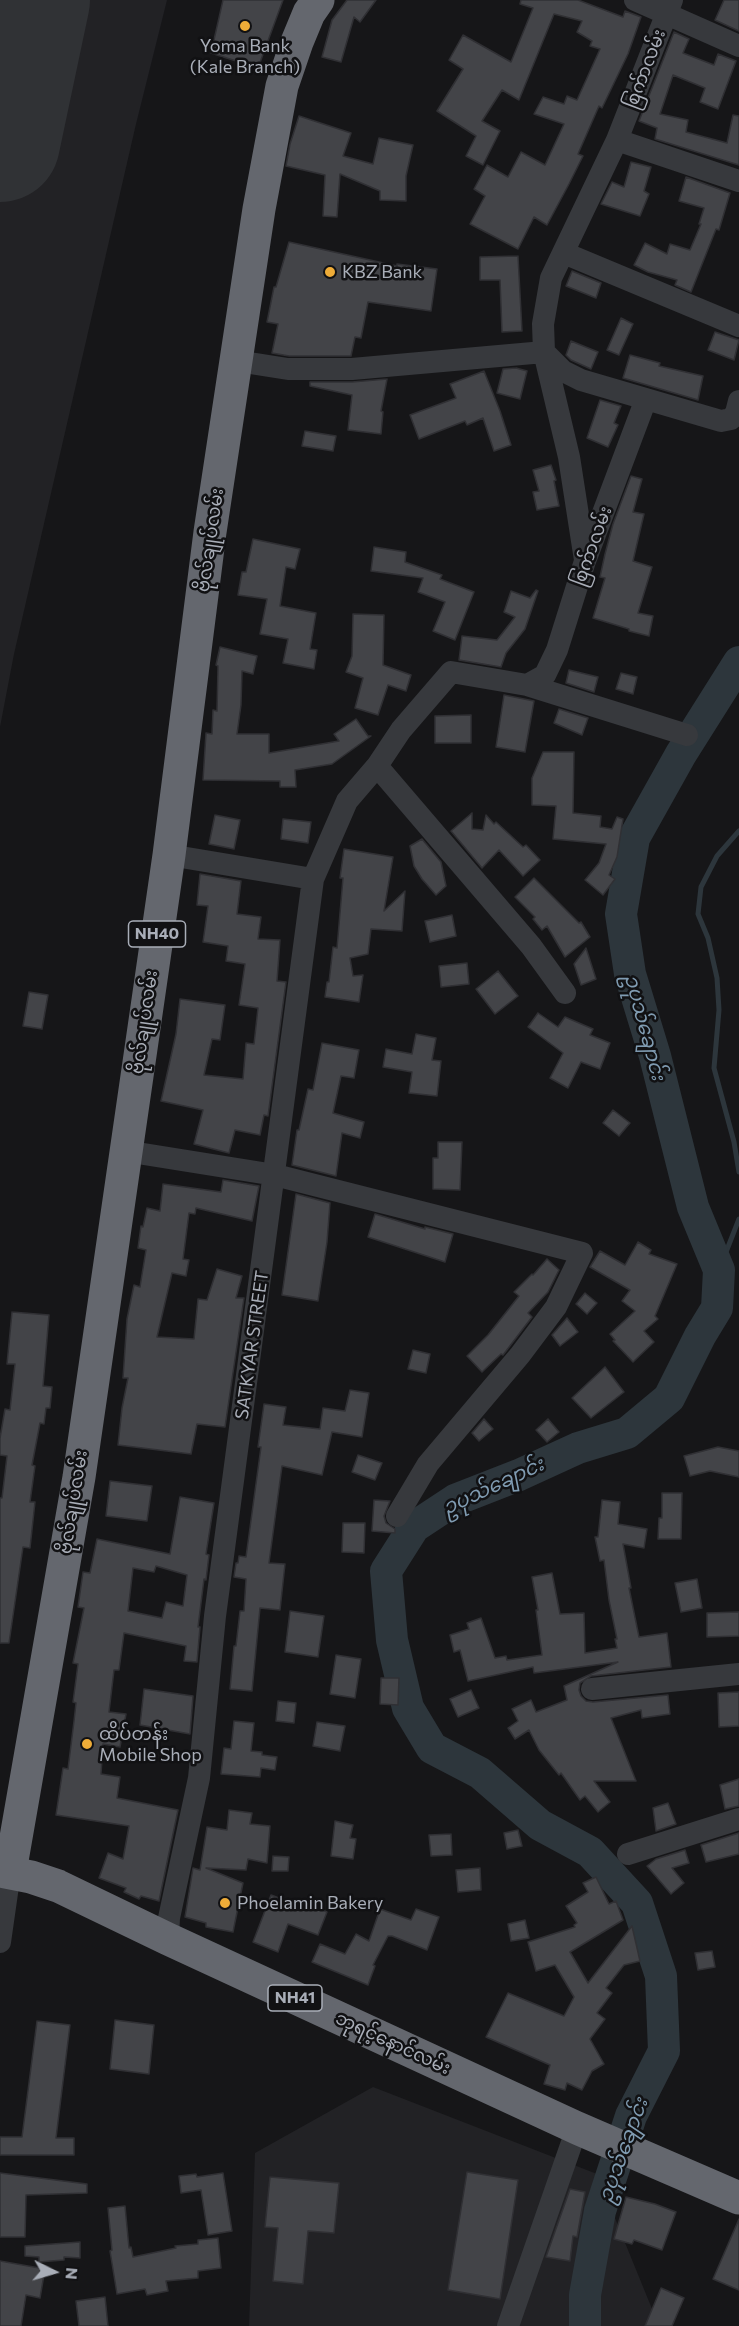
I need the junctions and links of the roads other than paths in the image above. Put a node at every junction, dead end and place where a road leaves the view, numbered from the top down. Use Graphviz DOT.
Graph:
graph roads {
  1 [pos="318,0"];
  2 [pos="635,0"];
  3 [pos="669,7"];
  4 [pos="739,45"];
  5 [pos="617,140"];
  6 [pos="739,181"];
  7 [pos="564,253"];
  8 [pos="739,326"];
  9 [pos="544,352"];
  10 [pos="237,361"];
  11 [pos="646,399"];
  12 [pos="739,401"];
  13 [pos="585,561"];
  14 [pos="527,686"];
  15 [pos="687,735"];
  16 [pos="377,766"];
  17 [pos="169,855"];
  18 [pos="313,879"];
  19 [pos="565,993"];
  20 [pos="125,1151"];
  21 [pos="275,1175"];
  22 [pos="397,1516"];
  23 [pos="739,1674"];
  24 [pos="592,1689"];
  25 [pos="739,1819"];
  26 [pos="628,1854"];
  27 [pos="5,1872"];
  28 [pos="168,1940"];
  29 [pos="0,1942"];
  30 [pos="582,2130"];
  31 [pos="739,2198"];
  32 [pos="508,2326"];
  1 -- 10 [label="highway, ဗိုလ်ချုပ်လမ်း / NH40"];
  2 -- 3 [label="street"];
  3 -- 4 [label="street"];
  3 -- 5 [label="street, စြက်ာလမ်း"];
  5 -- 6 [label="street"];
  5 -- 7 [label="street, စြက်ာလမ်း"];
  7 -- 8 [label="street"];
  7 -- 9 [label="street, စြက်ာလမ်း"];
  9 -- 10 [label="street"];
  9 -- 11 [label="street"];
  9 -- 13 [label="street, စြက်ာလမ်း"];
  10 -- 17 [label="highway, ဗိုလ်ချုပ်လမ်း / NH40"];
  11 -- 12 [label="street"];
  11 -- 13 [label="street, စြက်ာလမ်း"];
  13 -- 14 [label="street, စြက်ာလမ်း"];
  14 -- 15 [label="street"];
  14 -- 16 [label="street"];
  16 -- 18 [label="street, SATKYAR STREET"];
  16 -- 19 [label="street"];
  17 -- 18 [label="street"];
  17 -- 20 [label="highway, ဗိုလ်ချုပ်လမ်း / NH40"];
  18 -- 21 [label="street, SATKYAR STREET"];
  20 -- 21 [label="street"];
  20 -- 27 [label="highway, ဗိုလ်ချုပ်လမ်း / NH40"];
  21 -- 22 [label="street"];
  21 -- 28 [label="street, SATKYAR STREET"];
  23 -- 24 [label="street"];
  25 -- 26 [label="street"];
  27 -- 28 [label="highway, ဘုရင့်နောင်လမ်း / NH41"];
  27 -- 29 [label="street, ဗိုလ်ချုပ်လမ်း"];
  28 -- 30 [label="highway, ဘုရင့်နောင်လမ်း / NH41"];
  30 -- 31 [label="highway, NH41"];
  30 -- 32 [label="street"];
}
